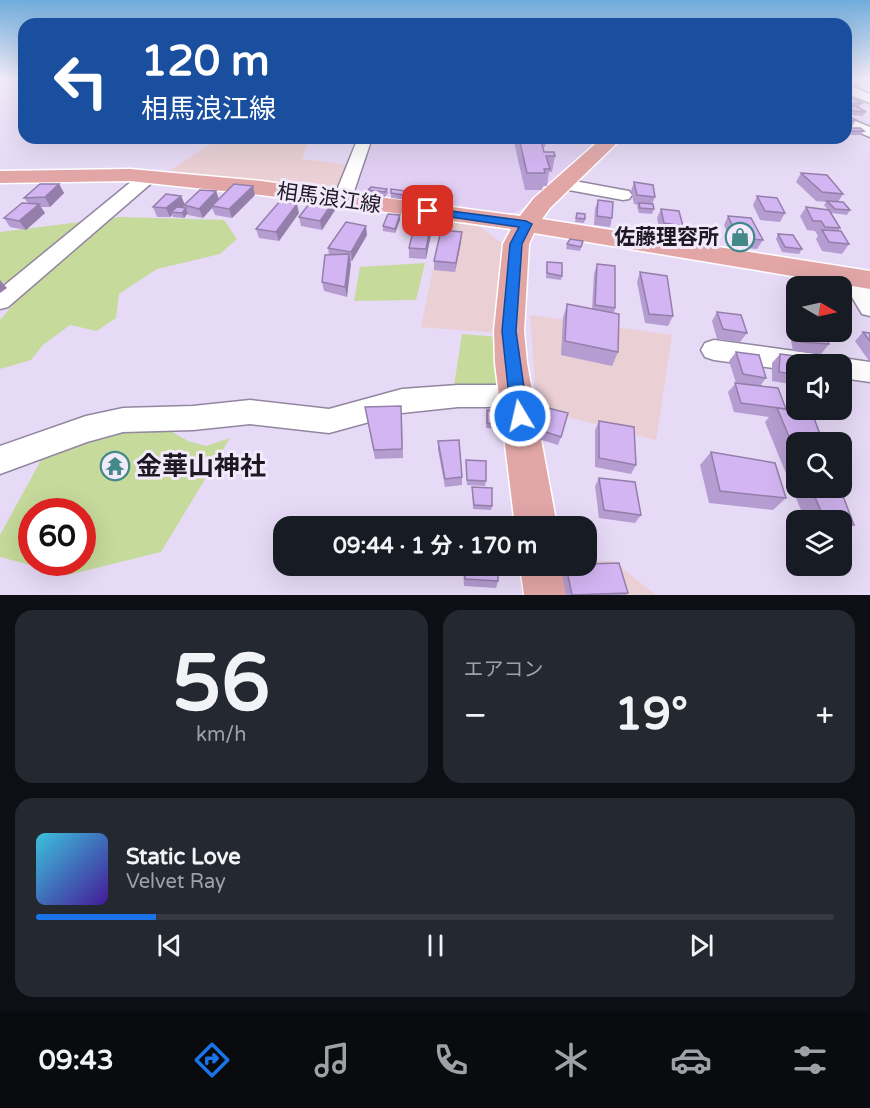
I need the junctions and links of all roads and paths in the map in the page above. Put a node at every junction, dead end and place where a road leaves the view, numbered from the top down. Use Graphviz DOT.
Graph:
graph roads {
  1 [pos="870,119"];
  2 [pos="852,120"];
  3 [pos="852,123"];
  4 [pos="870,133"];
  5 [pos="363,144"];
  6 [pos="607,144"];
  7 [pos="870,144"];
  8 [pos="149,176"];
  9 [pos="0,177"];
  10 [pos="564,184"];
  11 [pos="623,195"];
  12 [pos="342,200"];
  13 [pos="526,224"];
  14 [pos="861,279"];
  15 [pos="0,301"];
  16 [pos="870,308"];
  17 [pos="714,350"];
  18 [pos="786,360"];
  19 [pos="852,369"];
  20 [pos="870,372"];
  21 [pos="517,396"];
  22 [pos="0,460"];
  23 [pos="535,516"];
  24 [pos="544,576"];
  25 [pos="547,595"];
  1 -- 2 [label="street"];
  3 -- 4 [label="street"];
  4 -- 7 [label="street"];
  5 -- 12 [label="street"];
  6 -- 10 [label="main road"];
  8 -- 9 [label="main road, 相馬浪江線"];
  8 -- 12 [label="main road, 相馬浪江線"];
  8 -- 15 [label="street"];
  10 -- 11 [label="street"];
  10 -- 13 [label="main road"];
  12 -- 13 [label="main road, 相馬浪江線"];
  13 -- 14 [label="main road, 相馬浪江線"];
  13 -- 21 [label="main road"];
  14 -- 16 [label="street"];
  17 -- 18 [label="street"];
  19 -- 20 [label="street"];
  21 -- 22 [label="street"];
  21 -- 23 [label="main road"];
  24 -- 25 [label="main road"];
}
